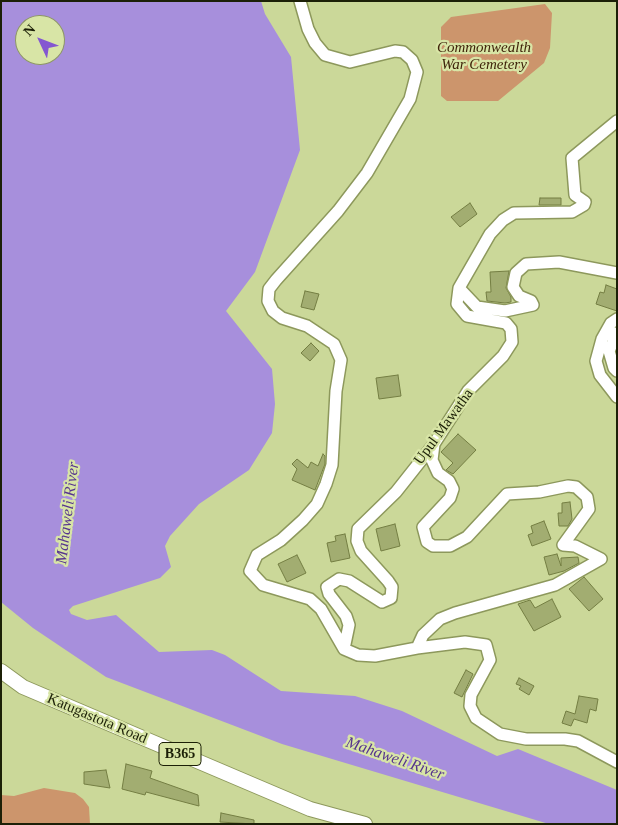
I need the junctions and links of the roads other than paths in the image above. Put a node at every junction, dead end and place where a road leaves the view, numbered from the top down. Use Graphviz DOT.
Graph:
graph roads {
  1 [pos="300,1"];
  2 [pos="617,122"];
  3 [pos="617,273"];
  4 [pos="459,288"];
  5 [pos="617,319"];
  6 [pos="617,333"];
  7 [pos="617,371"];
  8 [pos="617,397"];
  9 [pos="434,444"];
  10 [pos="417,648"];
  11 [pos="344,649"];
  12 [pos="1,671"];
  13 [pos="617,762"];
  14 [pos="365,824"];
  1 -- 11 [label="street"];
  2 -- 4 [label="street"];
  3 -- 4 [label="street"];
  4 -- 9 [label="street, Upul Mawatha"];
  5 -- 8 [label="street"];
  6 -- 7 [label="street"];
  9 -- 10 [label="street"];
  9 -- 11 [label="street, Upul Mawatha"];
  10 -- 11 [label="street"];
  10 -- 13 [label="street"];
  12 -- 14 [label="main road, Katugastota Road / B365"];
}
